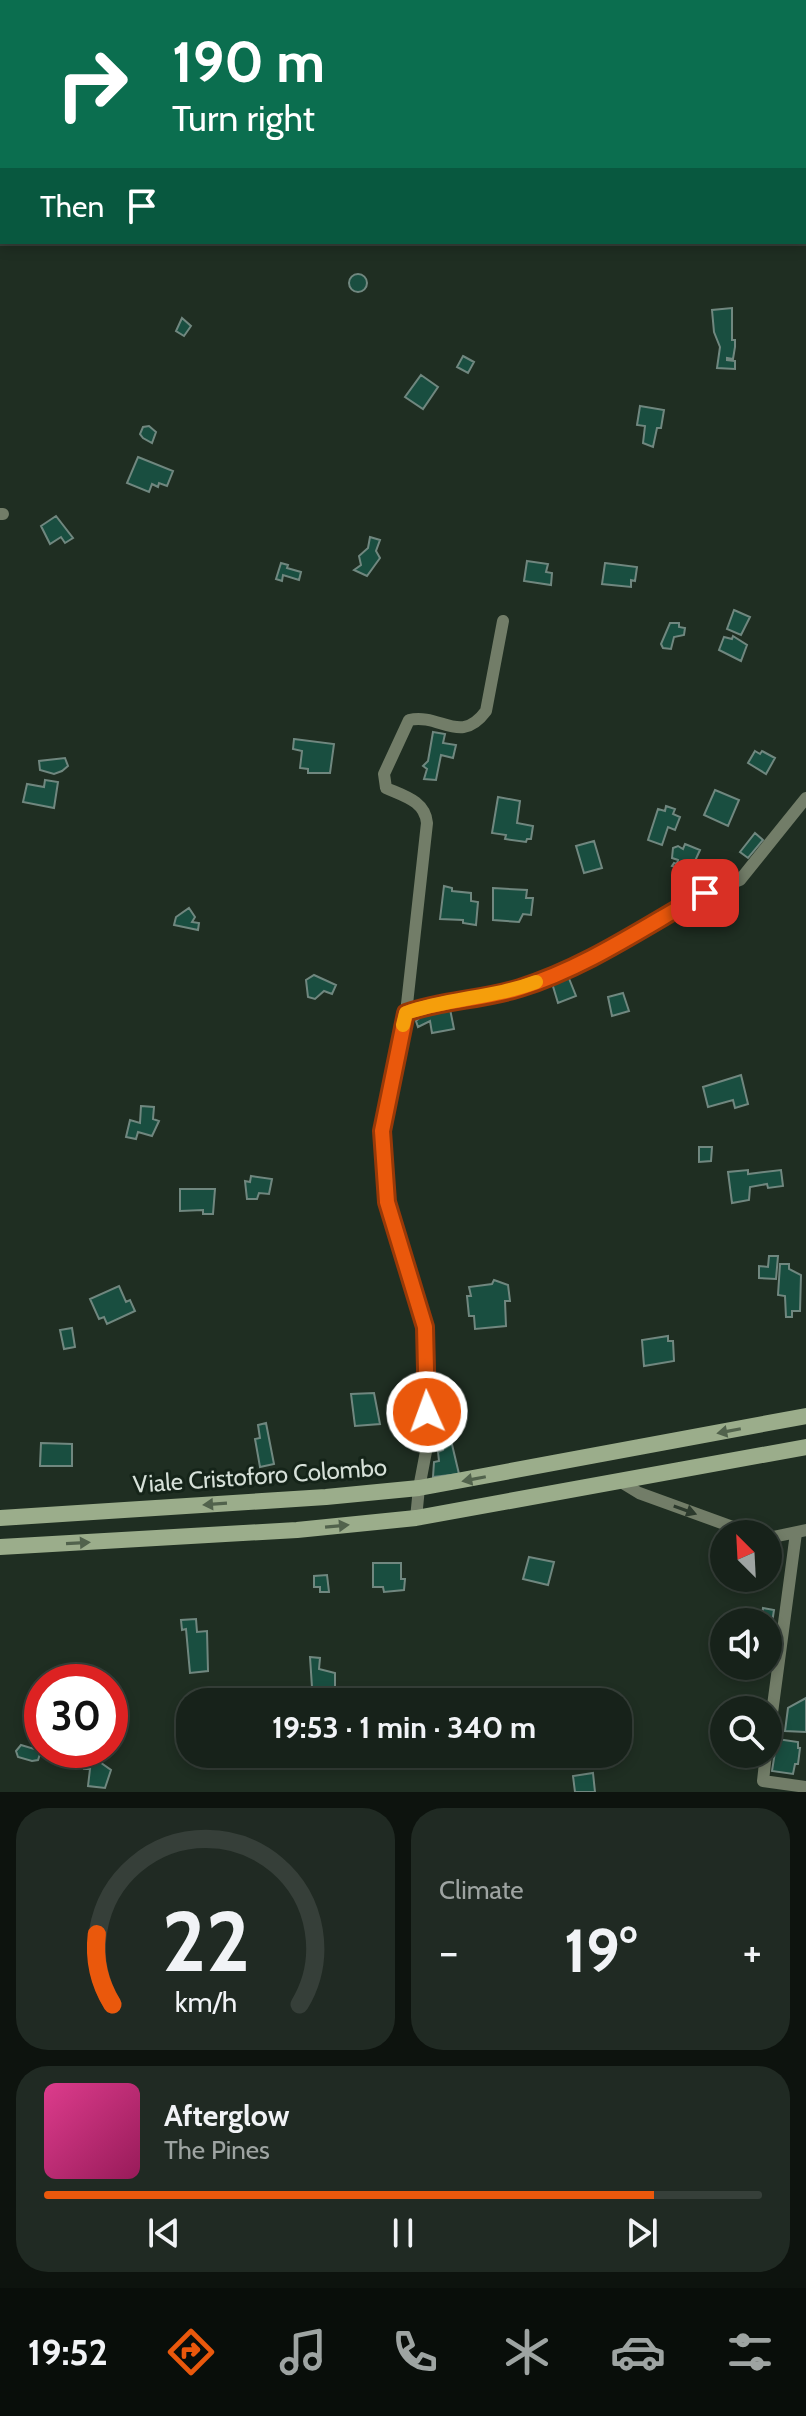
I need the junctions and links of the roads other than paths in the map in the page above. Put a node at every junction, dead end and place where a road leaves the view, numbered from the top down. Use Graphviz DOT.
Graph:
graph roads {
  1 [pos="503,621"];
  2 [pos="806,798"];
  3 [pos="406,1013"];
  4 [pos="806,1416"];
  5 [pos="806,1447"];
  6 [pos="621,1482"];
  7 [pos="419,1488"];
  8 [pos="0,1518"];
  9 [pos="416,1518"];
  10 [pos="713,1520"];
  11 [pos="801,1532"];
  12 [pos="0,1547"];
  13 [pos="775,1696"];
  14 [pos="764,1768"];
  15 [pos="806,1787"];
  1 -- 3 [label="street"];
  2 -- 3 [label="street"];
  3 -- 7 [label="street"];
  4 -- 7 [label="main road, Viale Cristoforo Colombo, one-way"];
  5 -- 6 [label="main road"];
  6 -- 9 [label="main road"];
  6 -- 10 [label="street, one-way"];
  7 -- 8 [label="main road, Viale Cristoforo Colombo, one-way"];
  7 -- 9 [label="street"];
  12 -- 9 [label="main road, one-way"];
  11 -- 13 [label="street"];
  14 -- 15 [label="street"];
}
